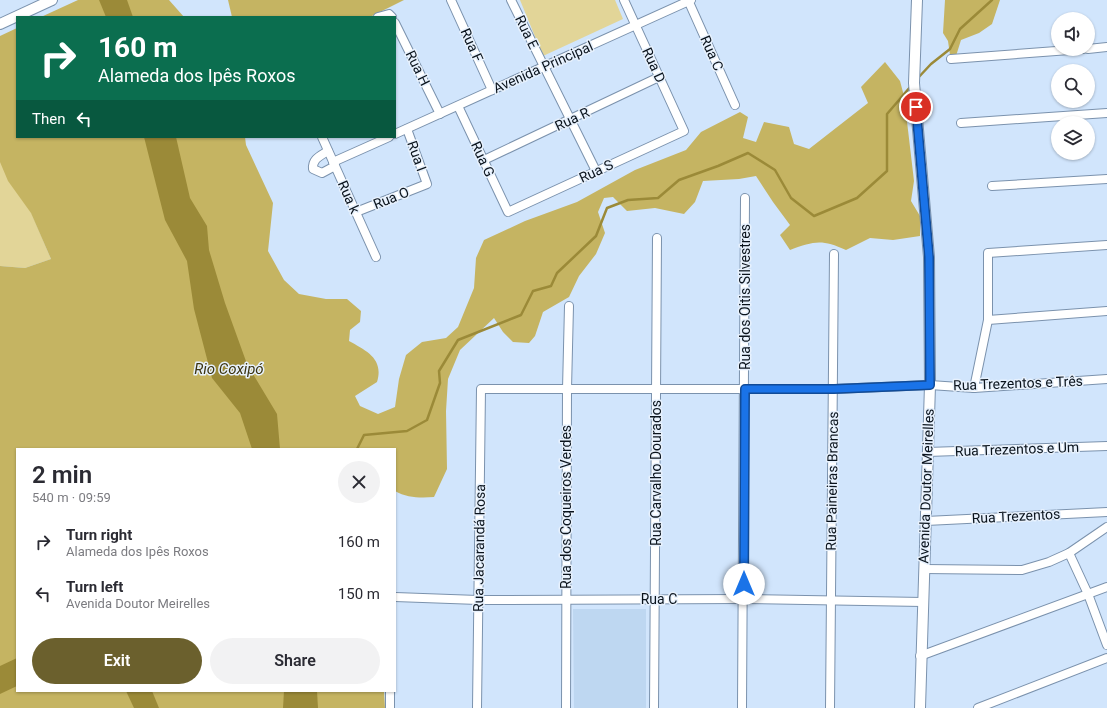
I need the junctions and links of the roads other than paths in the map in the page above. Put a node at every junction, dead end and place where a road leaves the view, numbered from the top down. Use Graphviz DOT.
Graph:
graph roads {
  1 [pos="52,0"];
  2 [pos="451,0"];
  3 [pos="511,0"];
  4 [pos="624,0"];
  5 [pos="690,0"];
  6 [pos="917,0"];
  7 [pos="17,16"];
  8 [pos="16,17"];
  9 [pos="0,24"];
  10 [pos="396,24"];
  11 [pos="635,25"];
  12 [pos="1107,47"];
  13 [pos="1095,48"];
  14 [pos="1051,51"];
  15 [pos="951,59"];
  16 [pos="544,66"];
  17 [pos="659,78"];
  18 [pos="492,90"];
  19 [pos="735,105"];
  20 [pos="458,106"];
  21 [pos="1107,113"];
  22 [pos="440,114"];
  23 [pos="570,119"];
  24 [pos="961,123"];
  25 [pos="407,129"];
  26 [pos="684,131"];
  27 [pos="396,134"];
  28 [pos="322,138"];
  29 [pos="386,138"];
  30 [pos="328,151"];
  31 [pos="484,160"];
  32 [pos="334,164"];
  33 [pos="596,171"];
  34 [pos="1107,179"];
  35 [pos="426,184"];
  36 [pos="992,186"];
  37 [pos="745,198"];
  38 [pos="356,212"];
  39 [pos="508,212"];
  40 [pos="657,238"];
  41 [pos="1107,245"];
  42 [pos="834,254"];
  43 [pos="376,257"];
  44 [pos="569,306"];
  45 [pos="1107,311"];
  46 [pos="988,320"];
  47 [pos="1107,379"];
  48 [pos="930,385"];
  49 [pos="657,388"];
  50 [pos="974,388"];
  51 [pos="481,389"];
  52 [pos="567,389"];
  53 [pos="745,389"];
  54 [pos="834,389"];
  55 [pos="1107,446"];
  56 [pos="928,452"];
  57 [pos="1107,512"];
  58 [pos="926,521"];
  59 [pos="1107,527"];
  60 [pos="1069,553"];
  61 [pos="924,569"];
  62 [pos="1107,587"];
  63 [pos="1088,594"];
  64 [pos="396,597"];
  65 [pos="566,599"];
  66 [pos="655,599"];
  67 [pos="744,599"];
  68 [pos="478,600"];
  69 [pos="830,601"];
  70 [pos="923,602"];
  71 [pos="1107,645"];
  72 [pos="920,656"];
  73 [pos="1107,658"];
  74 [pos="390,692"];
  75 [pos="390,708"];
  76 [pos="477,708"];
  77 [pos="566,708"];
  78 [pos="654,708"];
  79 [pos="742,708"];
  80 [pos="830,708"];
  81 [pos="920,708"];
  82 [pos="978,708"];
  1 -- 7 [label="main road"];
  2 -- 18 [label="street, Rua F"];
  3 -- 16 [label="street, Rua E"];
  4 -- 11 [label="street, Rua D"];
  5 -- 11 [label="street, Avenida Principal"];
  5 -- 19 [label="street, Rua C"];
  6 -- 48 [label="main road, Avenida Doutor Meirelles"];
  8 -- 9 [label="main road"];
  10 -- 22 [label="street, Rua H"];
  11 -- 16 [label="street, Avenida Principal"];
  11 -- 17 [label="street, Rua D"];
  12 -- 13 [label="street"];
  14 -- 15 [label="street"];
  16 -- 18 [label="street, Avenida Principal"];
  16 -- 23 [label="street, Rua E"];
  17 -- 23 [label="street, Rua R"];
  17 -- 26 [label="street, Rua D"];
  18 -- 20 [label="street, Avenida Principal"];
  20 -- 22 [label="street, Avenida Principal"];
  20 -- 31 [label="street, Rua G"];
  21 -- 24 [label="street"];
  22 -- 25 [label="street, Avenida Principal"];
  23 -- 31 [label="street, Rua R"];
  23 -- 33 [label="street, Rua E"];
  25 -- 27 [label="street, Avenida Principal"];
  25 -- 35 [label="street, Rua I"];
  26 -- 33 [label="street, Rua S"];
  28 -- 30 [label="street, Rua k"];
  29 -- 32 [label="street"];
  30 -- 32 [label="street, Rua k"];
  30 -- 32 [label="street"];
  31 -- 39 [label="street, Rua G"];
  32 -- 38 [label="street, Rua k"];
  33 -- 39 [label="street, Rua S"];
  34 -- 36 [label="street"];
  35 -- 38 [label="street, Rua O"];
  37 -- 53 [label="street, Rua dos Oitis Silvestres"];
  38 -- 43 [label="street, Rua k"];
  40 -- 49 [label="street, Rua Carvalho Dourados"];
  41 -- 46 [label="street"];
  42 -- 54 [label="street, Rua Paineiras Brancas"];
  44 -- 52 [label="street, Rua dos Coqueiros Verdes"];
  45 -- 46 [label="street"];
  46 -- 50 [label="street"];
  47 -- 50 [label="street, Rua Trezentos e Três"];
  48 -- 50 [label="street, Rua Trezentos e Três"];
  48 -- 54 [label="street, Rua Trezentos e Três"];
  48 -- 56 [label="main road, Avenida Doutor Meirelles"];
  49 -- 52 [label="street, Rua Trezentos e Três"];
  49 -- 53 [label="street, Rua Trezentos e Três"];
  49 -- 66 [label="street, Rua Carvalho Dourados"];
  51 -- 52 [label="street, Rua Trezentos e Três"];
  51 -- 68 [label="street, Rua Jacarandá Rosa"];
  52 -- 65 [label="street, Rua dos Coqueiros Verdes"];
  53 -- 54 [label="street, Rua Trezentos e Três"];
  53 -- 67 [label="street, Rua dos Oitis Silvestres"];
  54 -- 69 [label="street, Rua Paineiras Brancas"];
  55 -- 56 [label="street, Rua Trezentos e Um"];
  56 -- 58 [label="main road, Avenida Doutor Meirelles"];
  57 -- 58 [label="street, Rua Trezentos"];
  58 -- 61 [label="main road, Avenida Doutor Meirelles"];
  59 -- 60 [label="street"];
  60 -- 61 [label="street"];
  60 -- 63 [label="street"];
  61 -- 70 [label="main road, Avenida Doutor Meirelles"];
  62 -- 63 [label="street"];
  63 -- 71 [label="street"];
  63 -- 72 [label="street"];
  64 -- 68 [label="street, Rua C"];
  65 -- 66 [label="street, Rua C"];
  65 -- 68 [label="street, Rua C"];
  65 -- 77 [label="street, Rua dos Coqueiros Verdes"];
  66 -- 67 [label="street, Rua C"];
  66 -- 78 [label="street, Rua Carvalho Dourados"];
  67 -- 69 [label="street, Rua C"];
  67 -- 79 [label="street, Rua dos Oitis Silvestres"];
  68 -- 76 [label="street, Rua Jacarandá Rosa"];
  69 -- 70 [label="street, Rua C"];
  69 -- 80 [label="street, Rua Paineiras Brancas"];
  70 -- 72 [label="main road, Avenida Doutor Meirelles"];
  72 -- 81 [label="main road, Avenida Doutor Meirelles"];
  73 -- 82 [label="street"];
  74 -- 75 [label="street"];
}
